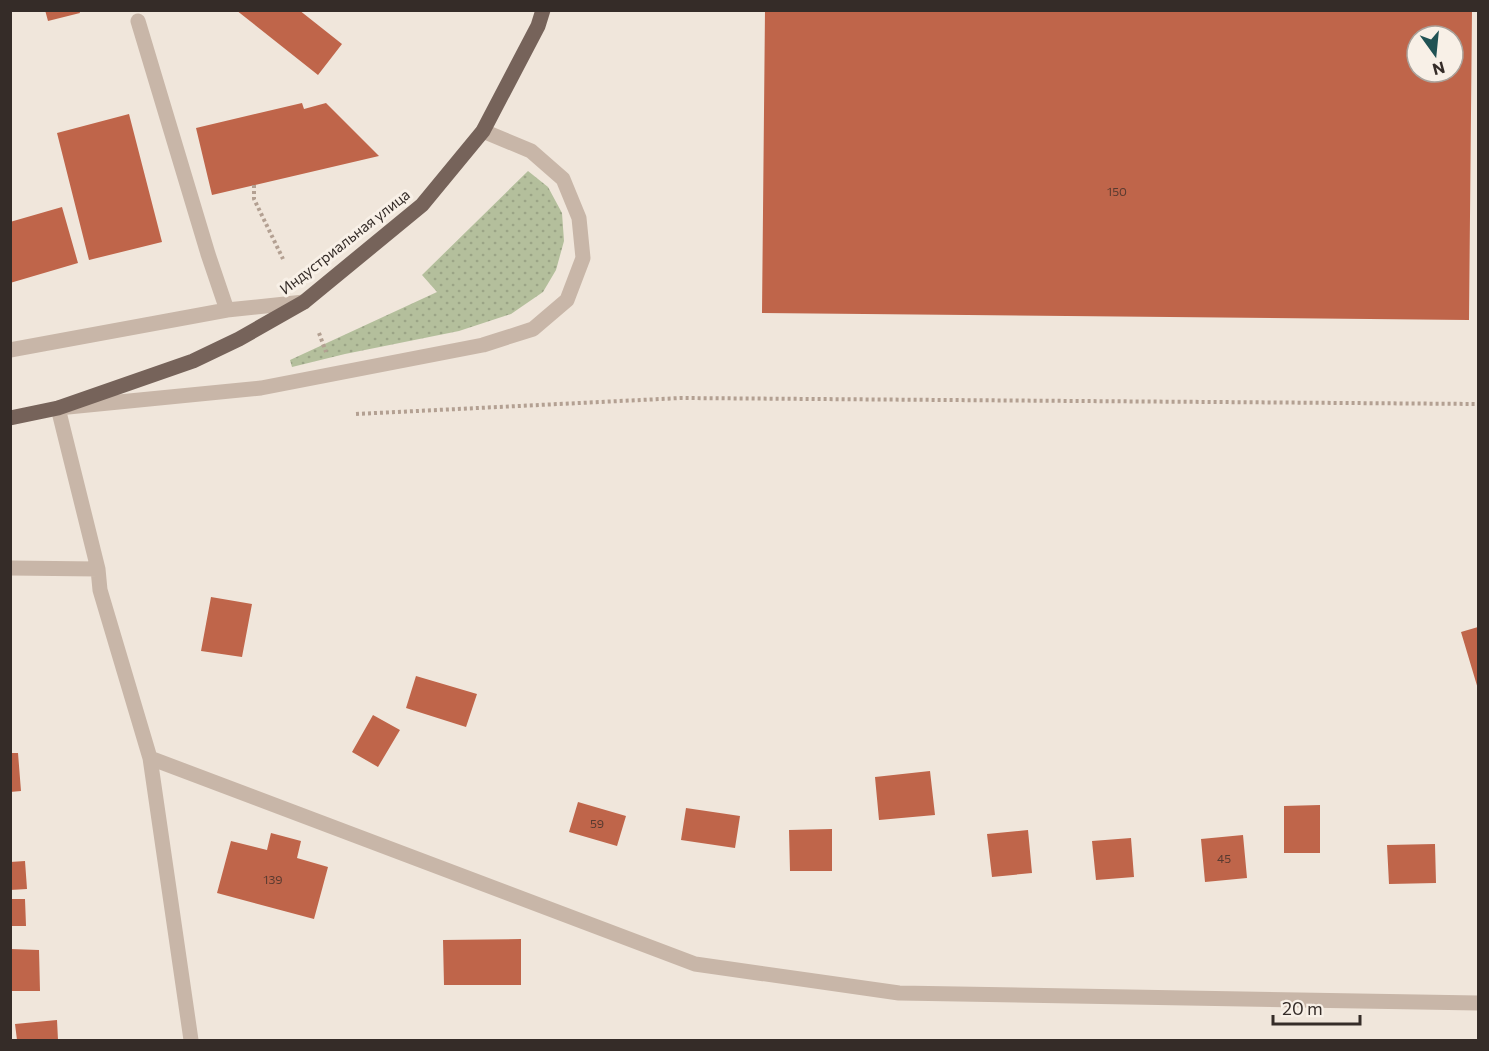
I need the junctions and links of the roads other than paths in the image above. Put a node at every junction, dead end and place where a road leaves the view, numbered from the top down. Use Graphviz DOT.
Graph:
graph roads {
  1 [pos="543,10"];
  2 [pos="138,21"];
  3 [pos="483,131"];
  4 [pos="304,302"];
  5 [pos="227,310"];
  6 [pos="10,350"];
  7 [pos="58,408"];
  8 [pos="10,418"];
  9 [pos="10,568"];
  10 [pos="98,569"];
  11 [pos="150,758"];
  12 [pos="1479,1003"];
  13 [pos="191,1041"];
  1 -- 3 [label="main road, Индустриальная улица"];
  2 -- 5 [label="street"];
  3 -- 4 [label="main road, Индустриальная улица"];
  3 -- 7 [label="street"];
  4 -- 5 [label="street"];
  4 -- 7 [label="main road, Индустриальная улица"];
  5 -- 6 [label="street"];
  7 -- 8 [label="main road, Индустриальная улица"];
  7 -- 10 [label="street"];
  9 -- 10 [label="street"];
  10 -- 11 [label="street"];
  11 -- 12 [label="street"];
  11 -- 13 [label="street"];
}
